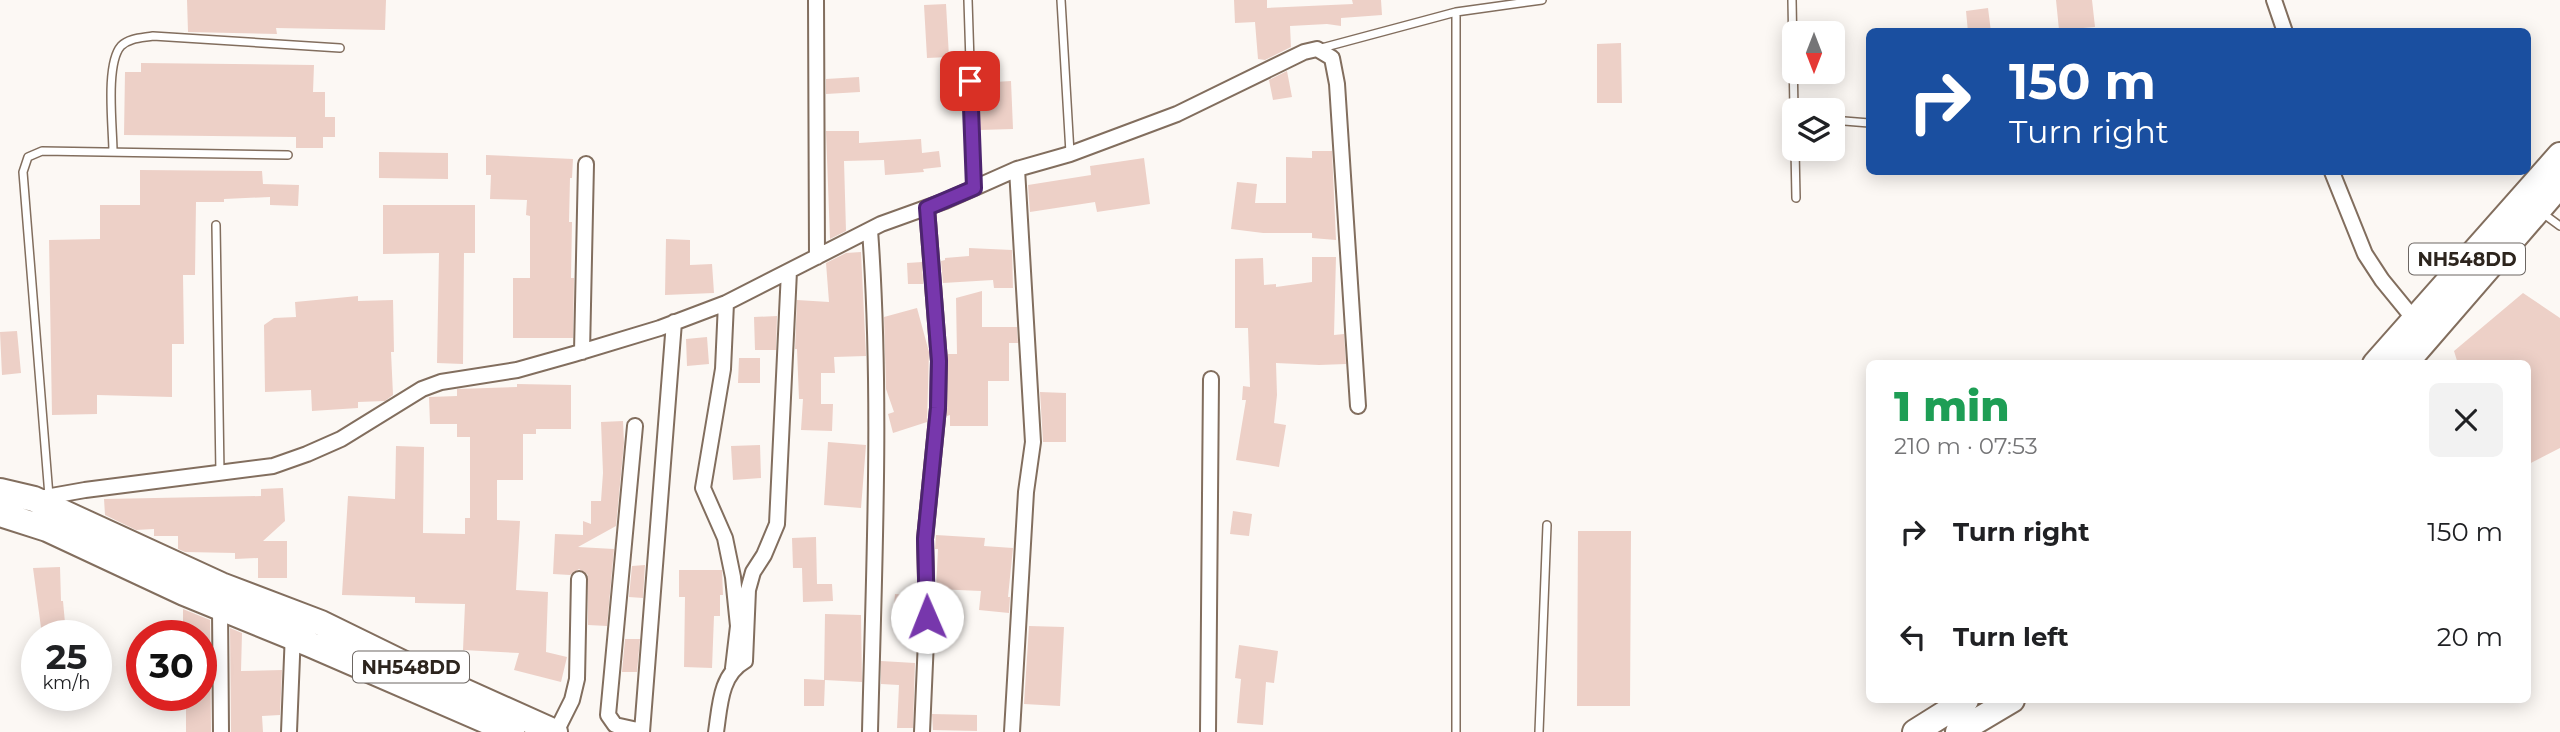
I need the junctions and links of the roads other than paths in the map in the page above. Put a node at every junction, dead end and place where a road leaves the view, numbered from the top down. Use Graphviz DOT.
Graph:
graph roads {
  1 [pos="816,0"];
  2 [pos="968,0"];
  3 [pos="1061,0"];
  4 [pos="1542,0"];
  5 [pos="1792,0"];
  6 [pos="2274,0"];
  7 [pos="1456,12"];
  8 [pos="2284,28"];
  9 [pos="340,48"];
  10 [pos="1317,49"];
  11 [pos="1794,98"];
  12 [pos="1845,121"];
  13 [pos="1866,123"];
  14 [pos="113,152"];
  15 [pos="1070,154"];
  16 [pos="288,155"];
  17 [pos="2560,155"];
  18 [pos="1795,161"];
  19 [pos="586,164"];
  20 [pos="1017,170"];
  21 [pos="2333,175"];
  22 [pos="2560,185"];
  23 [pos="974,188"];
  24 [pos="1796,198"];
  25 [pos="927,208"];
  26 [pos="2539,210"];
  27 [pos="216,225"];
  28 [pos="2560,226"];
  29 [pos="870,230"];
  30 [pos="817,257"];
  31 [pos="789,271"];
  32 [pos="726,303"];
  33 [pos="674,322"];
  34 [pos="2421,327"];
  35 [pos="582,352"];
  36 [pos="2380,360"];
  37 [pos="2407,360"];
  38 [pos="1211,379"];
  39 [pos="1358,406"];
  40 [pos="635,426"];
  41 [pos="220,474"];
  42 [pos="0,491"];
  43 [pos="36,506"];
  44 [pos="0,513"];
  45 [pos="1547,524"];
  46 [pos="579,579"];
  47 [pos="220,608"];
  48 [pos="294,613"];
  49 [pos="292,638"];
  50 [pos="733,667"];
  51 [pos="1961,703"];
  52 [pos="2007,703"];
  53 [pos="479,708"];
  54 [pos="221,732"];
  55 [pos="289,732"];
  56 [pos="512,732"];
  57 [pos="555,732"];
  58 [pos="642,732"];
  59 [pos="716,732"];
  60 [pos="870,732"];
  61 [pos="922,732"];
  62 [pos="1012,732"];
  63 [pos="1208,732"];
  64 [pos="1456,732"];
  65 [pos="1539,732"];
  66 [pos="1915,732"];
  67 [pos="1958,732"];
  1 -- 30 [label="street"];
  2 -- 23 [label="lane"];
  3 -- 15 [label="lane"];
  4 -- 7 [label="lane"];
  5 -- 11 [label="lane"];
  6 -- 8 [label="street"];
  7 -- 10 [label="lane"];
  7 -- 64 [label="lane"];
  9 -- 14 [label="lane"];
  10 -- 15 [label="street"];
  10 -- 39 [label="street"];
  12 -- 13 [label="lane"];
  14 -- 16 [label="lane"];
  14 -- 43 [label="lane"];
  15 -- 20 [label="street"];
  17 -- 34 [label="highway, NH548DD"];
  18 -- 24 [label="lane"];
  19 -- 35 [label="street"];
  20 -- 23 [label="street"];
  20 -- 62 [label="street"];
  21 -- 34 [label="street"];
  22 -- 26 [label="highway, NH548DD"];
  23 -- 25 [label="street"];
  25 -- 29 [label="street"];
  25 -- 61 [label="street"];
  26 -- 28 [label="lane"];
  26 -- 34 [label="highway, NH548DD"];
  27 -- 41 [label="lane"];
  29 -- 30 [label="street"];
  29 -- 60 [label="street"];
  30 -- 31 [label="street"];
  31 -- 32 [label="street"];
  31 -- 50 [label="street"];
  32 -- 33 [label="street"];
  32 -- 50 [label="street"];
  33 -- 35 [label="street"];
  33 -- 58 [label="street"];
  34 -- 36 [label="highway, NH548DD"];
  34 -- 37 [label="highway, NH548DD"];
  35 -- 41 [label="street"];
  38 -- 63 [label="street"];
  40 -- 58 [label="street"];
  41 -- 43 [label="street"];
  42 -- 43 [label="highway, NH548DD"];
  43 -- 44 [label="highway, NH548DD"];
  43 -- 47 [label="highway, NH548DD"];
  43 -- 48 [label="highway, NH548DD"];
  45 -- 65 [label="lane"];
  46 -- 57 [label="street"];
  47 -- 49 [label="highway, NH548DD"];
  47 -- 54 [label="street"];
  48 -- 49 [label="street"];
  48 -- 53 [label="highway, NH548DD"];
  49 -- 53 [label="highway, NH548DD"];
  49 -- 55 [label="street"];
  50 -- 59 [label="street"];
  51 -- 66 [label="highway"];
  52 -- 67 [label="highway"];
  53 -- 56 [label="highway, NH548DD"];
  53 -- 57 [label="highway, NH548DD"];
}
